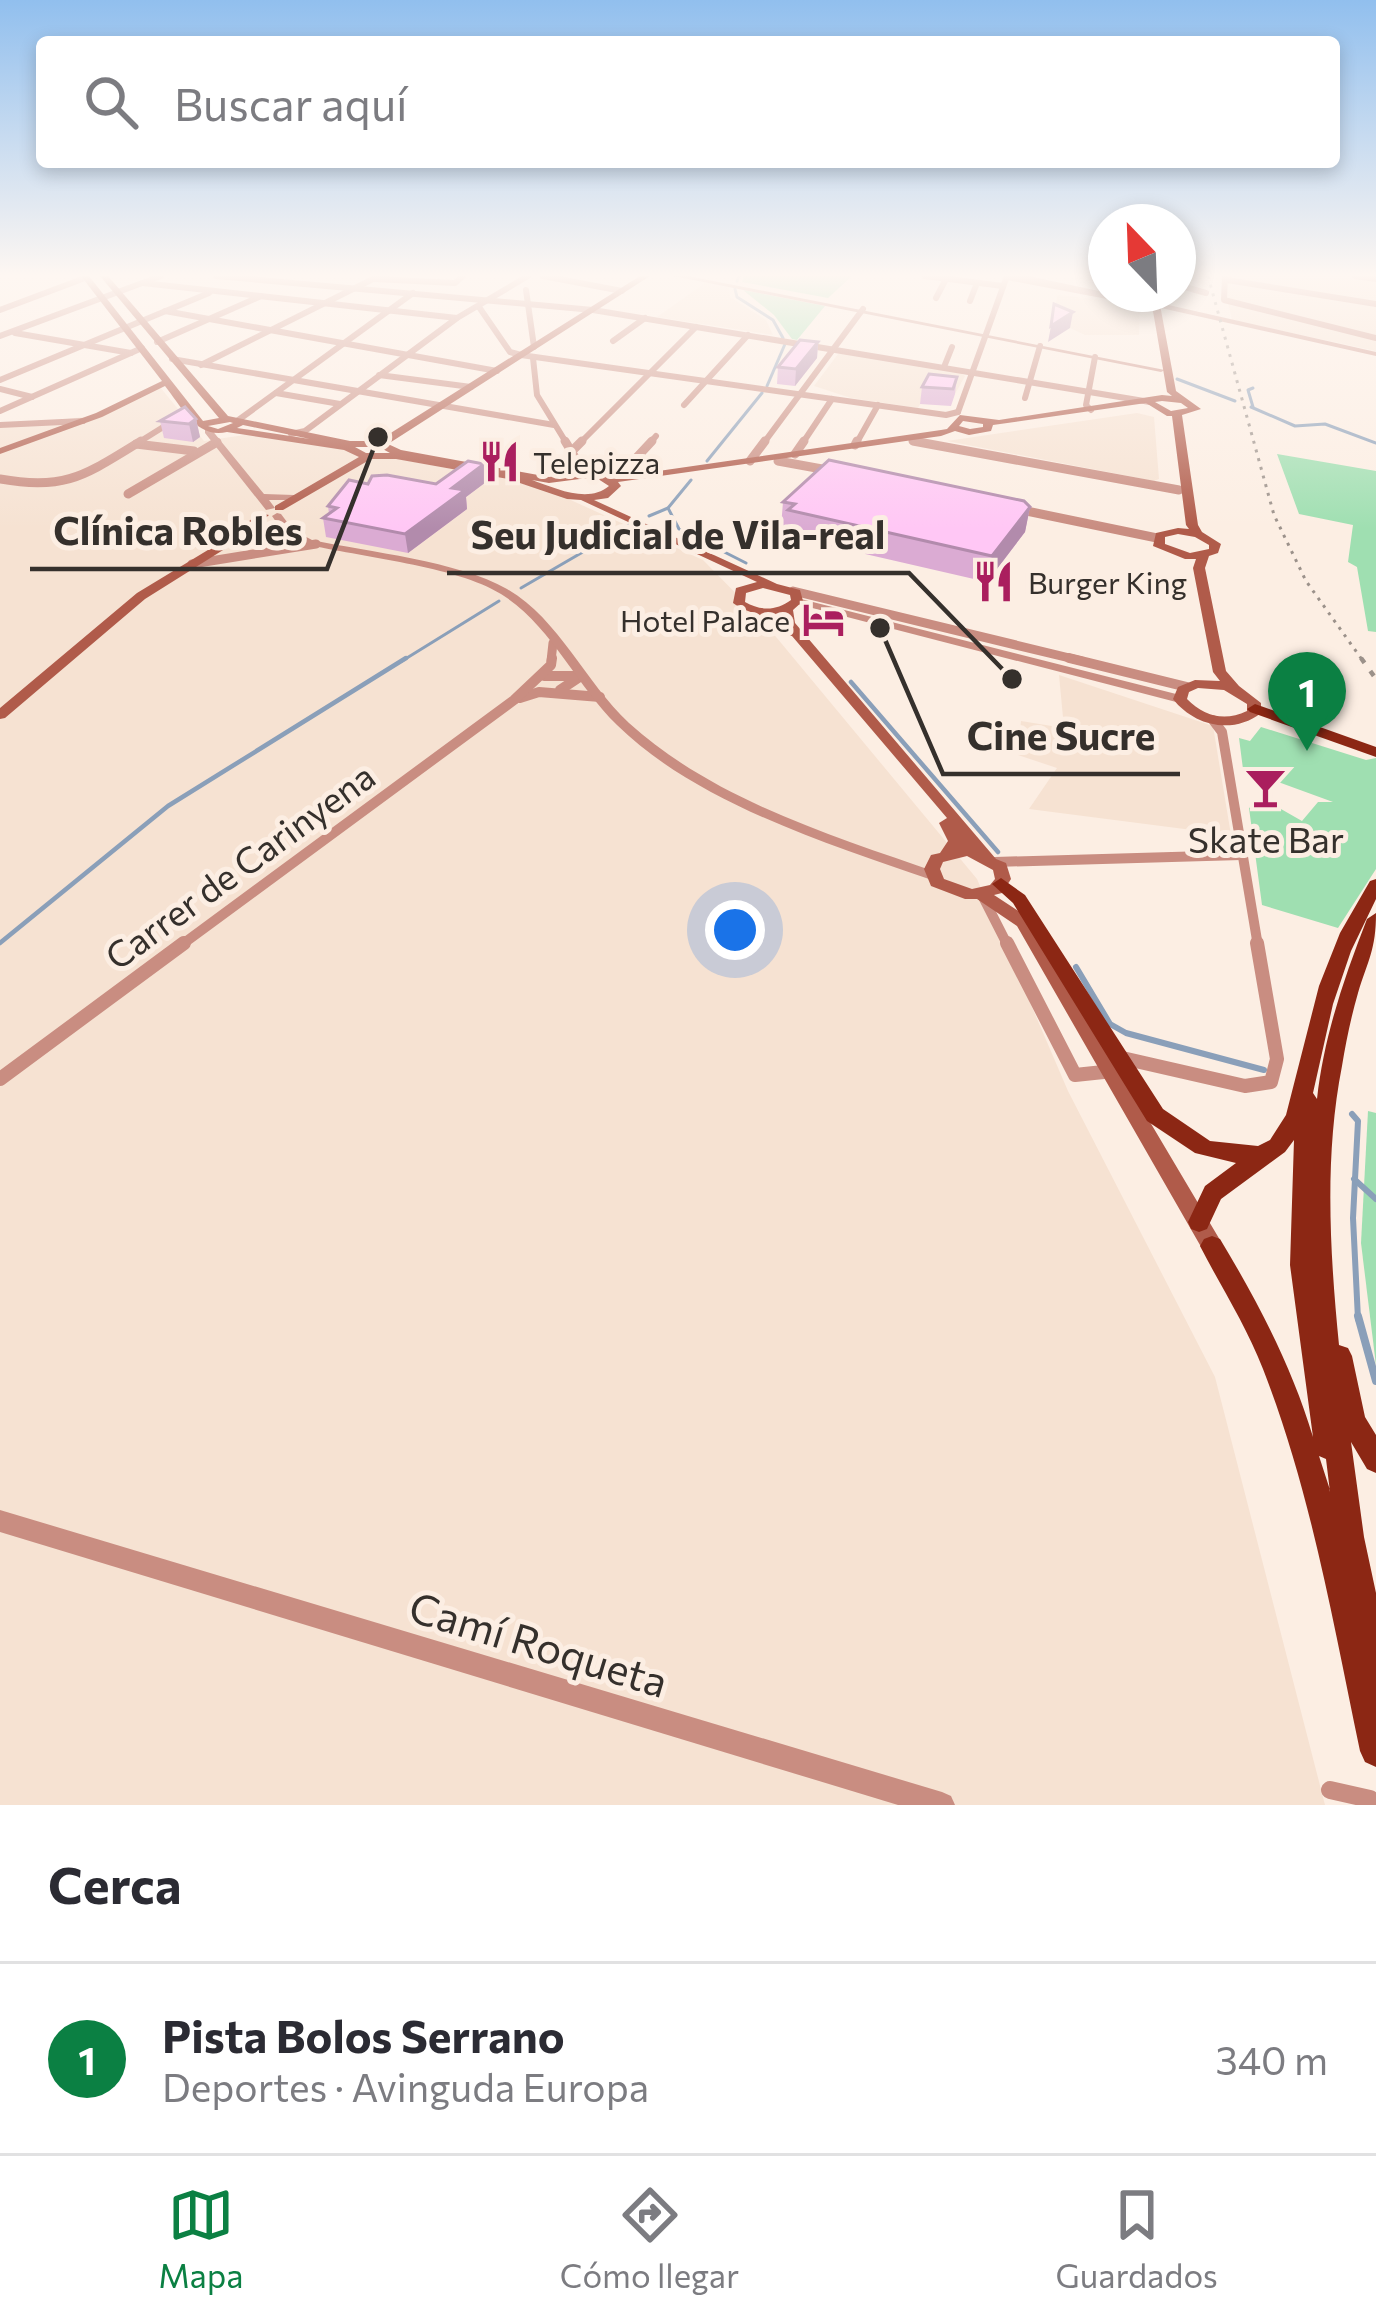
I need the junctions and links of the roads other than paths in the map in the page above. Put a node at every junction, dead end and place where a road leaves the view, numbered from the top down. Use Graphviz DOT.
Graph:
graph roads {
  1 [pos="52,360"];
  2 [pos="116,360"];
  3 [pos="147,360"];
  4 [pos="173,360"];
  5 [pos="179,360"];
  6 [pos="209,360"];
  7 [pos="321,360"];
  8 [pos="400,360"];
  9 [pos="438,360"];
  10 [pos="515,360"];
  11 [pos="530,360"];
  12 [pos="570,360"];
  13 [pos="663,360"];
  14 [pos="725,360"];
  15 [pos="824,360"];
  16 [pos="904,360"];
  17 [pos="947,360"];
  18 [pos="977,360"];
  19 [pos="1036,360"];
  20 [pos="1094,360"];
  21 [pos="1115,360"];
  22 [pos="1122,360"];
  23 [pos="1161,360"];
  24 [pos="201,364"];
  25 [pos="944,367"];
  26 [pos="1162,368"];
  27 [pos="496,370"];
  28 [pos="973,371"];
  29 [pos="183,373"];
  30 [pos="649,374"];
  31 [pos="380,376"];
  32 [pos="294,380"];
  33 [pos="168,381"];
  34 [pos="1030,381"];
  35 [pos="706,382"];
  36 [pos="0,384"];
  37 [pos="471,387"];
  38 [pos="1088,390"];
  39 [pos="358,391"];
  40 [pos="276,393"];
  41 [pos="799,394"];
  42 [pos="32,397"];
  43 [pos="1025,398"];
  44 [pos="832,399"];
  45 [pos="1183,400"];
  46 [pos="1153,402"];
  47 [pos="340,404"];
  48 [pos="684,405"];
  49 [pos="878,405"];
  50 [pos="442,406"];
  51 [pos="1091,410"];
  52 [pos="0,411"];
  53 [pos="193,412"];
  54 [pos="1170,414"];
  55 [pos="957,420"];
  56 [pos="83,421"];
  57 [pos="0,425"];
  58 [pos="554,425"];
  59 [pos="988,426"];
  60 [pos="229,428"];
  61 [pos="291,434"];
  62 [pos="656,436"];
  63 [pos="934,441"];
  64 [pos="135,444"];
  65 [pos="855,445"];
  66 [pos="0,451"];
  67 [pos="195,451"];
  68 [pos="368,452"];
  69 [pos="571,452"];
  70 [pos="803,459"];
  71 [pos="750,460"];
  72 [pos="585,474"];
  73 [pos="856,476"];
  74 [pos="0,479"];
  75 [pos="613,481"];
  76 [pos="560,484"];
  77 [pos="1179,490"];
  78 [pos="128,494"];
  79 [pos="604,496"];
  80 [pos="294,498"];
  81 [pos="584,499"];
  82 [pos="1015,508"];
  83 [pos="271,510"];
  84 [pos="621,513"];
  85 [pos="1178,531"];
  86 [pos="289,532"];
  87 [pos="1198,534"];
  88 [pos="242,535"];
  89 [pos="1157,538"];
  90 [pos="316,544"];
  91 [pos="1180,555"];
  92 [pos="1203,556"];
  93 [pos="713,557"];
  94 [pos="192,564"];
  95 [pos="771,584"];
  96 [pos="743,589"];
  97 [pos="792,601"];
  98 [pos="764,613"];
  99 [pos="553,643"];
  100 [pos="541,676"];
  101 [pos="581,676"];
  102 [pos="1206,683"];
  103 [pos="1234,688"];
  104 [pos="554,692"];
  105 [pos="1184,693"];
  106 [pos="599,697"];
  107 [pos="514,700"];
  108 [pos="0,715"];
  109 [pos="1233,720"];
  110 [pos="1376,752"];
  111 [pos="1241,854"];
  112 [pos="939,864"];
  113 [pos="992,878"];
  114 [pos="1376,885"];
  115 [pos="961,894"];
  116 [pos="992,919"];
  117 [pos="1376,919"];
  118 [pos="1116,1066"];
  119 [pos="0,1078"];
  120 [pos="1305,1085"];
  121 [pos="1264,1154"];
  122 [pos="1324,1166"];
  123 [pos="1205,1234"];
  124 [pos="1376,1460"];
  125 [pos="0,1521"];
  126 [pos="1352,1544"];
  127 [pos="1376,1663"];
  128 [pos="1376,1751"];
  129 [pos="1330,1790"];
  130 [pos="1370,1799"];
  131 [pos="942,1805"];
  1 -- 36 [label="street"];
  2 -- 42 [label="street"];
  3 -- 33 [label="main road"];
  4 -- 29 [label="main road"];
  5 -- 24 [label="street"];
  6 -- 24 [label="street"];
  7 -- 32 [label="street"];
  8 -- 31 [label="street"];
  9 -- 27 [label="street"];
  10 -- 27 [label="main road"];
  11 -- 58 [label="street"];
  12 -- 30 [label="street"];
  13 -- 30 [label="street"];
  14 -- 35 [label="street"];
  15 -- 41 [label="street"];
  16 -- 25 [label="street"];
  17 -- 25 [label="street"];
  18 -- 28 [label="street"];
  19 -- 34 [label="street"];
  20 -- 38 [label="street"];
  21 -- 26 [label="street"];
  22 -- 26 [label="street"];
  23 -- 26 [label="main road"];
  24 -- 29 [label="street"];
  24 -- 32 [label="street"];
  25 -- 28 [label="street"];
  26 -- 45 [label="main road"];
  26 -- 46 [label="main road"];
  27 -- 37 [label="main road"];
  28 -- 34 [label="street"];
  28 -- 55 [label="street"];
  29 -- 60 [label="main road"];
  30 -- 35 [label="street"];
  30 -- 69 [label="street"];
  31 -- 37 [label="street"];
  31 -- 39 [label="street"];
  32 -- 39 [label="street"];
  32 -- 40 [label="street"];
  33 -- 53 [label="main road"];
  33 -- 56 [label="main road"];
  34 -- 38 [label="street"];
  34 -- 43 [label="street"];
  35 -- 41 [label="street"];
  35 -- 48 [label="street"];
  36 -- 42 [label="street"];
  37 -- 50 [label="main road"];
  38 -- 46 [label="street"];
  38 -- 51 [label="street"];
  39 -- 47 [label="street"];
  39 -- 50 [label="street"];
  40 -- 47 [label="street"];
  40 -- 60 [label="street"];
  41 -- 44 [label="street"];
  41 -- 71 [label="street"];
  42 -- 52 [label="street"];
  44 -- 49 [label="street"];
  44 -- 70 [label="street"];
  45 -- 46 [label="main road"];
  45 -- 54 [label="main road"];
  46 -- 51 [label="main road"];
  46 -- 54 [label="main road"];
  46 -- 59 [label="main road"];
  47 -- 61 [label="street"];
  49 -- 55 [label="street"];
  49 -- 65 [label="street"];
  50 -- 58 [label="street"];
  50 -- 68 [label="main road"];
  51 -- 59 [label="main road"];
  53 -- 60 [label="main road"];
  53 -- 64 [label="street"];
  54 -- 77 [label="main road"];
  54 -- 87 [label="main road"];
  55 -- 59 [label="main road"];
  55 -- 63 [label="main road"];
  55 -- 65 [label="main road"];
  56 -- 57 [label="street"];
  56 -- 66 [label="main road"];
  58 -- 69 [label="street"];
  60 -- 61 [label="main road"];
  60 -- 67 [label="street"];
  60 -- 68 [label="main road"];
  60 -- 83 [label="street"];
  61 -- 68 [label="main road"];
  62 -- 75 [label="street"];
  63 -- 70 [label="main road"];
  63 -- 77 [label="street"];
  64 -- 67 [label="street"];
  64 -- 74 [label="street"];
  65 -- 70 [label="main road"];
  67 -- 78 [label="street"];
  68 -- 76 [label="main road"];
  68 -- 80 [label="main road"];
  69 -- 72 [label="street"];
  70 -- 71 [label="main road"];
  70 -- 73 [label="street"];
  70 -- 75 [label="main road"];
  71 -- 75 [label="main road"];
  72 -- 75 [label="main road"];
  72 -- 76 [label="main road"];
  75 -- 79 [label="main road"];
  76 -- 81 [label="main road"];
  77 -- 85 [label="main road"];
  79 -- 81 [label="main road"];
  79 -- 84 [label="main road"];
  80 -- 83 [label="main road"];
  80 -- 83 [label="street"];
  81 -- 84 [label="main road"];
  82 -- 89 [label="street"];
  83 -- 86 [label="street"];
  83 -- 88 [label="main road"];
  84 -- 93 [label="main road"];
  85 -- 87 [label="main road"];
  85 -- 89 [label="main road"];
  86 -- 88 [label="street"];
  86 -- 90 [label="street"];
  87 -- 92 [label="main road"];
  88 -- 94 [label="main road"];
  89 -- 91 [label="main road"];
  90 -- 94 [label="street"];
  90 -- 99 [label="street"];
  91 -- 92 [label="main road"];
  91 -- 102 [label="main road"];
  92 -- 103 [label="main road"];
  93 -- 95 [label="main road"];
  93 -- 96 [label="main road"];
  94 -- 108 [label="main road"];
  95 -- 96 [label="main road"];
  95 -- 97 [label="main road"];
  96 -- 98 [label="main road"];
  97 -- 98 [label="main road"];
  97 -- 105 [label="street"];
  97 -- 113 [label="main road"];
  98 -- 112 [label="main road"];
  99 -- 100 [label="street, Carrer de Carinyena"];
  99 -- 101 [label="street"];
  100 -- 101 [label="street"];
  100 -- 107 [label="street, Carrer de Carinyena"];
  101 -- 104 [label="street, Carrer de Carinyena"];
  101 -- 106 [label="street"];
  102 -- 103 [label="main road"];
  102 -- 105 [label="main road"];
  103 -- 109 [label="main road"];
  104 -- 106 [label="street, Carrer de Carinyena"];
  104 -- 107 [label="street, Carrer de Carinyena"];
  105 -- 109 [label="main road"];
  106 -- 112 [label="street"];
  107 -- 119 [label="street, Carrer de Carinyena"];
  109 -- 110 [label="highway"];
  109 -- 111 [label="street"];
  111 -- 113 [label="street"];
  111 -- 118 [label="street"];
  112 -- 113 [label="main road"];
  112 -- 115 [label="main road"];
  113 -- 115 [label="main road"];
  113 -- 116 [label="street"];
  113 -- 118 [label="highway"];
  114 -- 120 [label="highway"];
  115 -- 116 [label="street"];
  116 -- 118 [label="street"];
  117 -- 122 [label="highway"];
  118 -- 121 [label="highway"];
  118 -- 123 [label="main road"];
  120 -- 121 [label="highway"];
  120 -- 126 [label="highway"];
  121 -- 123 [label="highway"];
  122 -- 124 [label="highway"];
  122 -- 126 [label="highway"];
  123 -- 128 [label="highway"];
  125 -- 131 [label="street, Camí Roqueta"];
  126 -- 127 [label="highway"];
  129 -- 130 [label="street"];
}
